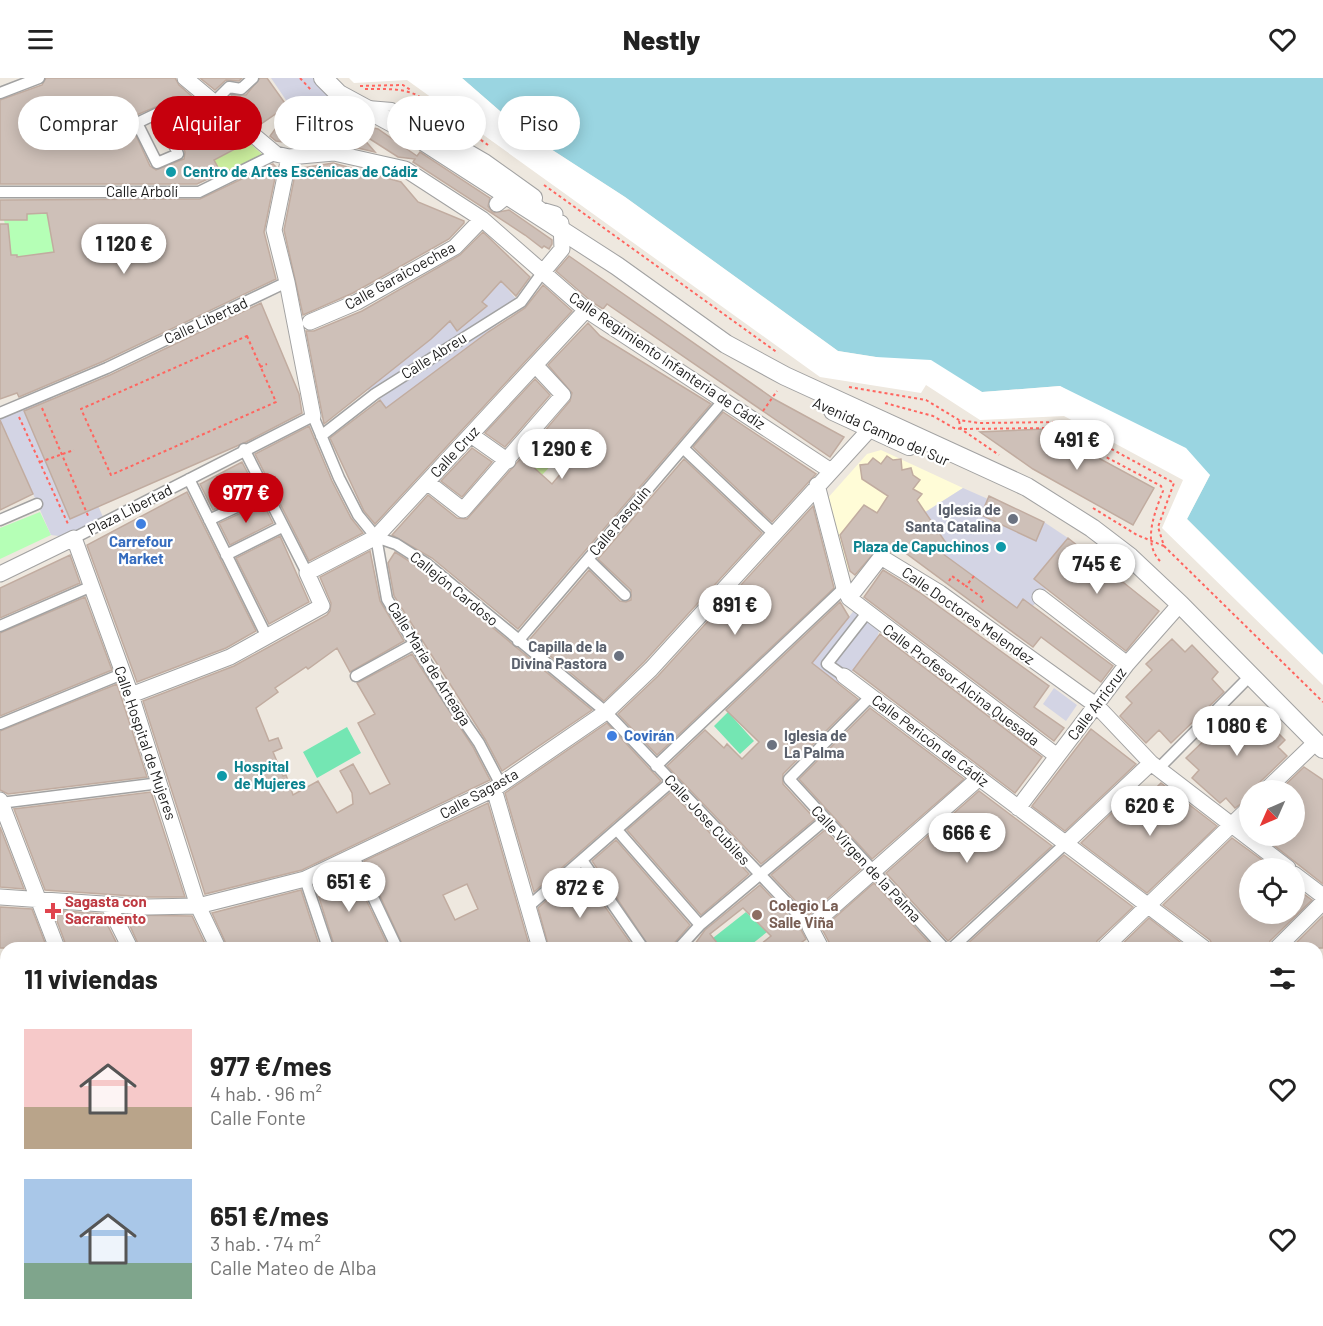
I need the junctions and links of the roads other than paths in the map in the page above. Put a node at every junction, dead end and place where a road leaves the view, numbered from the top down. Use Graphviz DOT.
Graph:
graph roads {
  1 [pos="39,78"];
  2 [pos="185,78"];
  3 [pos="253,78"];
  4 [pos="323,78"];
  5 [pos="0,93"];
  6 [pos="206,96"];
  7 [pos="222,96"];
  8 [pos="348,96"];
  9 [pos="375,105"];
  10 [pos="375,109"];
  11 [pos="170,134"];
  12 [pos="262,140"];
  13 [pos="282,155"];
  14 [pos="0,192"];
  15 [pos="482,219"];
  16 [pos="564,231"];
  17 [pos="617,266"];
  18 [pos="542,273"];
  19 [pos="287,282"];
  20 [pos="586,310"];
  21 [pos="310,321"];
  22 [pos="726,344"];
  23 [pos="536,366"];
  24 [pos="723,401"];
  25 [pos="0,413"];
  26 [pos="314,416"];
  27 [pos="870,429"];
  28 [pos="471,435"];
  29 [pos="321,436"];
  30 [pos="938,446"];
  31 [pos="683,448"];
  32 [pos="244,450"];
  33 [pos="508,461"];
  34 [pos="831,471"];
  35 [pos="189,479"];
  36 [pos="427,482"];
  37 [pos="817,484"];
  38 [pos="266,493"];
  39 [pos="1047,501"];
  40 [pos="37,504"];
  41 [pos="0,520"];
  42 [pos="209,520"];
  43 [pos="282,527"];
  44 [pos="774,534"];
  45 [pos="376,537"];
  46 [pos="74,538"];
  47 [pos="226,555"];
  48 [pos="588,559"];
  49 [pos="307,573"];
  50 [pos="0,574"];
  51 [pos="92,586"];
  52 [pos="846,593"];
  53 [pos="626,595"];
  54 [pos="1040,597"];
  55 [pos="1180,604"];
  56 [pos="866,614"];
  57 [pos="0,626"];
  58 [pos="266,635"];
  59 [pos="518,641"];
  60 [pos="416,643"];
  61 [pos="1127,664"];
  62 [pos="122,675"];
  63 [pos="356,676"];
  64 [pos="844,676"];
  65 [pos="1251,676"];
  66 [pos="131,695"];
  67 [pos="871,696"];
  68 [pos="1097,706"];
  69 [pos="606,712"];
  70 [pos="0,724"];
  71 [pos="1319,746"];
  72 [pos="1057,756"];
  73 [pos="656,766"];
  74 [pos="1155,766"];
  75 [pos="980,778"];
  76 [pos="1278,780"];
  77 [pos="671,782"];
  78 [pos="160,783"];
  79 [pos="497,787"];
  80 [pos="0,802"];
  81 [pos="1018,808"];
  82 [pos="1239,818"];
  83 [pos="825,820"];
  84 [pos="1232,825"];
  85 [pos="616,830"];
  86 [pos="1066,843"];
  87 [pos="354,857"];
  88 [pos="1274,858"];
  89 [pos="582,860"];
  90 [pos="872,871"];
  91 [pos="760,876"];
  92 [pos="305,879"];
  93 [pos="1305,882"];
  94 [pos="1323,896"];
  95 [pos="0,897"];
  96 [pos="37,901"];
  97 [pos="1323,902"];
  98 [pos="108,904"];
  99 [pos="1148,905"];
  100 [pos="198,906"];
  101 [pos="529,906"];
  102 [pos="700,925"];
  103 [pos="810,927"];
  104 [pos="54,942"];
  105 [pos="127,942"];
  106 [pos="215,942"];
  107 [pos="326,942"];
  108 [pos="394,942"];
  109 [pos="538,942"];
  110 [pos="640,942"];
  111 [pos="686,942"];
  112 [pos="814,942"];
  113 [pos="938,942"];
  114 [pos="959,942"];
  115 [pos="1110,942"];
  116 [pos="1196,942"];
  117 [pos="1283,942"];
  1 -- 5 [label="street"];
  2 -- 6 [label="street"];
  3 -- 7 [label="street"];
  4 -- 8 [label="street, Avenida Campo del Sur"];
  9 -- 16 [label="street, Avenida Campo del Sur"];
  10 -- 16 [label="street, Avenida Campo del Sur"];
  11 -- 11 [label="street"];
  12 -- 13 [label="street"];
  13 -- 14 [label="street, Calle Arbolí"];
  13 -- 15 [label="street, Calle Regimiento Infanteria de Cádiz"];
  13 -- 19 [label="street"];
  15 -- 18 [label="street, Calle Regimiento Infanteria de Cádiz"];
  15 -- 21 [label="street, Calle Garaicoechea"];
  16 -- 17 [label="street, Avenida Campo del Sur"];
  16 -- 17 [label="street, Avenida Campo del Sur"];
  16 -- 18 [label="street"];
  17 -- 22 [label="street, Avenida Campo del Sur"];
  18 -- 20 [label="street, Calle Regimiento Infanteria de Cádiz"];
  18 -- 29 [label="street, Calle Abreu"];
  19 -- 25 [label="street, Calle Libertad"];
  19 -- 26 [label="street"];
  20 -- 23 [label="street, Calle Cruz"];
  20 -- 24 [label="street, Calle Regimiento Infanteria de Cádiz"];
  22 -- 27 [label="street, Avenida Campo del Sur"];
  22 -- 30 [label="street, Avenida Campo del Sur"];
  23 -- 28 [label="street, Calle Cruz"];
  23 -- 33 [label="street"];
  24 -- 31 [label="street, Calle Pasquín"];
  24 -- 34 [label="street, Calle Regimiento Infanteria de Cádiz"];
  26 -- 29 [label="street, Callejón Cardoso"];
  26 -- 32 [label="street, Plaza Libertad"];
  27 -- 30 [label="street"];
  27 -- 34 [label="street, Calle Sagasta"];
  27 -- 39 [label="street, Avenida Campo del Sur"];
  28 -- 33 [label="street"];
  28 -- 36 [label="street, Calle Cruz"];
  29 -- 45 [label="street, Callejón Cardoso"];
  30 -- 39 [label="street, Avenida Campo del Sur"];
  31 -- 44 [label="street"];
  31 -- 48 [label="street, Calle Pasquín"];
  32 -- 35 [label="street, Plaza Libertad"];
  32 -- 38 [label="street"];
  33 -- 36 [label="street"];
  34 -- 37 [label="street, Calle Sagasta"];
  35 -- 42 [label="street"];
  35 -- 46 [label="street, Plaza Libertad"];
  36 -- 45 [label="street, Calle Cruz"];
  37 -- 44 [label="street, Calle Sagasta"];
  37 -- 52 [label="street"];
  38 -- 42 [label="street"];
  38 -- 43 [label="street"];
  39 -- 55 [label="street, Avenida Campo del Sur"];
  40 -- 41 [label="street"];
  42 -- 47 [label="street"];
  43 -- 47 [label="street"];
  43 -- 49 [label="street"];
  44 -- 69 [label="street, Calle Sagasta"];
  45 -- 49 [label="street, Calle Cruz"];
  45 -- 59 [label="street, Callejón Cardoso"];
  45 -- 60 [label="street, Calle María de Arteaga"];
  46 -- 50 [label="street"];
  46 -- 51 [label="street, Calle Hospital de Mujeres"];
  47 -- 58 [label="street"];
  48 -- 53 [label="street"];
  48 -- 59 [label="street, Calle Pasquín"];
  49 -- 58 [label="street"];
  51 -- 57 [label="street"];
  51 -- 62 [label="street, Calle Hospital de Mujeres"];
  52 -- 56 [label="street, Calle Profesor Alcina Quesada"];
  52 -- 68 [label="street, Calle Doctores Melendez"];
  52 -- 73 [label="street"];
  54 -- 61 [label="street"];
  55 -- 61 [label="street, Calle Arricruz"];
  55 -- 65 [label="street, Avenida Campo del Sur"];
  56 -- 64 [label="street, Calle Pericón de Cádiz"];
  56 -- 72 [label="street, Calle Profesor Alcina Quesada"];
  58 -- 66 [label="street"];
  59 -- 69 [label="street, Callejón Cardoso"];
  60 -- 63 [label="street"];
  60 -- 79 [label="street, Calle María de Arteaga"];
  61 -- 68 [label="street, Calle Arricruz"];
  62 -- 66 [label="street, Calle Hospital de Mujeres"];
  62 -- 70 [label="street"];
  64 -- 67 [label="street, Calle Pericón de Cádiz"];
  65 -- 71 [label="street, Avenida Campo del Sur"];
  65 -- 74 [label="street"];
  66 -- 78 [label="street, Calle Hospital de Mujeres"];
  67 -- 75 [label="street, Calle Pericón de Cádiz"];
  67 -- 83 [label="street, Calle Virgen de la Palma"];
  68 -- 72 [label="street, Calle Arricruz"];
  68 -- 74 [label="street, Calle Doctores Melendez"];
  69 -- 73 [label="street, Calle Jose Cubiles"];
  69 -- 79 [label="street, Calle Sagasta"];
  71 -- 76 [label="street"];
  72 -- 81 [label="street, Calle Arricruz"];
  73 -- 77 [label="street, Calle Jose Cubiles"];
  74 -- 84 [label="street, Calle Doctores Melendez"];
  74 -- 86 [label="street"];
  75 -- 81 [label="street, Calle Pericón de Cádiz"];
  75 -- 90 [label="street"];
  77 -- 85 [label="street"];
  77 -- 91 [label="street, Calle Jose Cubiles"];
  78 -- 80 [label="street"];
  78 -- 100 [label="street, Calle Hospital de Mujeres"];
  79 -- 87 [label="street, Calle Sagasta"];
  79 -- 101 [label="street"];
  80 -- 96 [label="street"];
  81 -- 86 [label="street, Calle Pericón de Cádiz"];
  82 -- 84 [label="street"];
  83 -- 90 [label="street, Calle Virgen de la Palma"];
  83 -- 91 [label="street"];
  84 -- 88 [label="street, Calle Doctores Melendez"];
  84 -- 99 [label="street"];
  85 -- 89 [label="street"];
  85 -- 102 [label="street"];
  86 -- 99 [label="street, Calle Pericón de Cádiz"];
  86 -- 114 [label="street"];
  87 -- 92 [label="street, Calle Sagasta"];
  87 -- 108 [label="street"];
  89 -- 101 [label="street"];
  89 -- 110 [label="street"];
  90 -- 103 [label="street"];
  90 -- 113 [label="street, Calle Virgen de la Palma"];
  91 -- 102 [label="street"];
  91 -- 103 [label="street, Calle Jose Cubiles"];
  92 -- 100 [label="street, Calle Sagasta"];
  92 -- 107 [label="street"];
  93 -- 94 [label="street"];
  95 -- 96 [label="street, Calle Sagasta"];
  96 -- 98 [label="street, Calle Sagasta"];
  96 -- 104 [label="street"];
  97 -- 117 [label="street"];
  98 -- 100 [label="street, Calle Sagasta"];
  98 -- 105 [label="street"];
  99 -- 115 [label="street"];
  99 -- 116 [label="street, Calle Pericón de Cádiz"];
  100 -- 106 [label="street, Calle Hospital de Mujeres"];
  101 -- 109 [label="street"];
  102 -- 111 [label="street"];
  103 -- 112 [label="street"];
}
